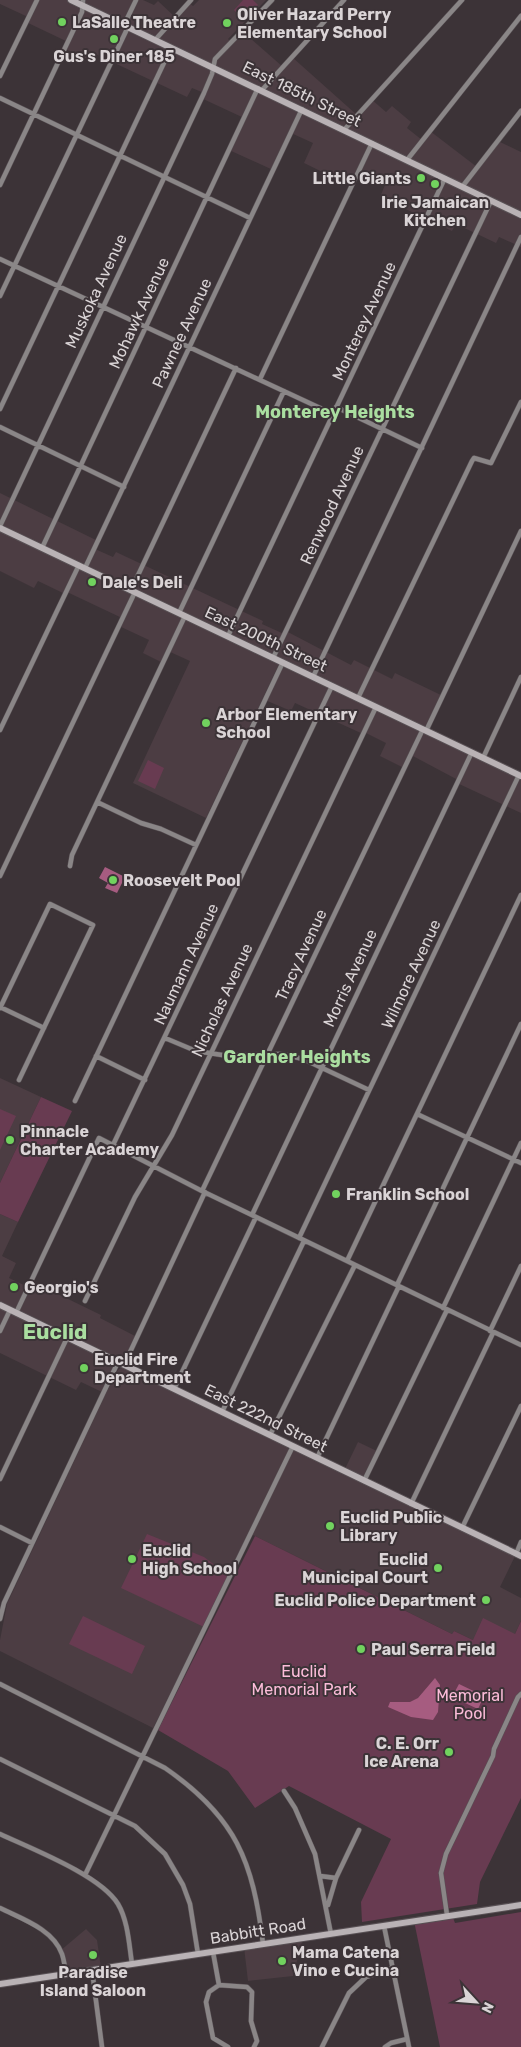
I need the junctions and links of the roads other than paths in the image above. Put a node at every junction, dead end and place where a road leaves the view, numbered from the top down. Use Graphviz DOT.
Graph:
graph roads {
  1 [pos="37,0"];
  2 [pos="71,0"];
  3 [pos="136,0"];
  4 [pos="191,0"];
  5 [pos="272,0"];
  6 [pos="344,0"];
  7 [pos="462,0"];
  8 [pos="83,3"];
  9 [pos="521,16"];
  10 [pos="126,26"];
  11 [pos="155,40"];
  12 [pos="171,48"];
  13 [pos="214,67"];
  14 [pos="0,76"];
  15 [pos="260,89"];
  16 [pos="0,98"];
  17 [pos="302,110"];
  18 [pos="521,111"];
  19 [pos="33,114"];
  20 [pos="344,130"];
  21 [pos="76,135"];
  22 [pos="372,143"];
  23 [pos="120,155"];
  24 [pos="407,160"];
  25 [pos="164,177"];
  26 [pos="445,178"];
  27 [pos="0,185"];
  28 [pos="462,187"];
  29 [pos="207,197"];
  30 [pos="491,201"];
  31 [pos="520,212"];
  32 [pos="250,218"];
  33 [pos="521,237"];
  34 [pos="0,259"];
  35 [pos="14,265"];
  36 [pos="58,287"];
  37 [pos="0,296"];
  38 [pos="102,307"];
  39 [pos="146,328"];
  40 [pos="189,348"];
  41 [pos="236,368"];
  42 [pos="260,379"];
  43 [pos="284,391"];
  44 [pos="521,402"];
  45 [pos="336,407"];
  46 [pos="0,409"];
  47 [pos="333,414"];
  48 [pos="0,427"];
  49 [pos="382,430"];
  50 [pos="38,445"];
  51 [pos="422,448"];
  52 [pos="81,466"];
  53 [pos="124,487"];
  54 [pos="0,527"];
  55 [pos="521,532"];
  56 [pos="42,548"];
  57 [pos="79,565"];
  58 [pos="86,568"];
  59 [pos="133,591"];
  60 [pos="182,614"];
  61 [pos="228,636"];
  62 [pos="273,658"];
  63 [pos="283,662"];
  64 [pos="313,677"];
  65 [pos="521,677"];
  66 [pos="332,686"];
  67 [pos="358,698"];
  68 [pos="376,707"];
  69 [pos="0,730"];
  70 [pos="425,730"];
  71 [pos="472,752"];
  72 [pos="483,758"];
  73 [pos="520,775"];
  74 [pos="97,802"];
  75 [pos="196,845"];
  76 [pos="70,866"];
  77 [pos="0,876"];
  78 [pos="521,895"];
  79 [pos="0,1007"];
  80 [pos="521,1024"];
  81 [pos="44,1028"];
  82 [pos="165,1038"];
  83 [pos="211,1053"];
  84 [pos="268,1054"];
  85 [pos="96,1056"];
  86 [pos="322,1067"];
  87 [pos="19,1080"];
  88 [pos="145,1080"];
  89 [pos="369,1090"];
  90 [pos="75,1101"];
  91 [pos="417,1114"];
  92 [pos="466,1138"];
  93 [pos="521,1143"];
  94 [pos="113,1145"];
  95 [pos="513,1160"];
  96 [pos="521,1163"];
  97 [pos="154,1166"];
  98 [pos="204,1192"];
  99 [pos="254,1216"];
  100 [pos="299,1238"];
  101 [pos="304,1241"];
  102 [pos="347,1261"];
  103 [pos="354,1265"];
  104 [pos="521,1266"];
  105 [pos="398,1286"];
  106 [pos="85,1301"];
  107 [pos="0,1305"];
  108 [pos="445,1309"];
  109 [pos="13,1311"];
  110 [pos="0,1331"];
  111 [pos="492,1332"];
  112 [pos="67,1338"];
  113 [pos="521,1345"];
  114 [pos="121,1363"];
  115 [pos="174,1389"];
  116 [pos="521,1406"];
  117 [pos="222,1412"];
  118 [pos="270,1435"];
  119 [pos="293,1446"];
  120 [pos="317,1458"];
  121 [pos="0,1479"];
  122 [pos="364,1481"];
  123 [pos="411,1504"];
  124 [pos="0,1527"];
  125 [pos="462,1528"];
  126 [pos="521,1542"];
  127 [pos="32,1543"];
  128 [pos="518,1555"];
  129 [pos="0,1619"];
  130 [pos="0,1684"];
  131 [pos="521,1694"];
  132 [pos="143,1755"];
  133 [pos="0,1759"];
  134 [pos="284,1791"];
  135 [pos="114,1815"];
  136 [pos="359,1830"];
  137 [pos="0,1834"];
  138 [pos="84,1875"];
  139 [pos="320,1876"];
  140 [pos="336,1878"];
  141 [pos="521,1905"];
  142 [pos="327,1907"];
  143 [pos="0,1908"];
  144 [pos="447,1915"];
  145 [pos="384,1926"];
  146 [pos="331,1934"];
  147 [pos="263,1944"];
  148 [pos="214,1952"];
  149 [pos="198,1954"];
  150 [pos="132,1964"];
  151 [pos="392,1968"];
  152 [pos="92,1970"];
  153 [pos="66,1973"];
  154 [pos="0,1984"];
  155 [pos="219,1985"];
  156 [pos="408,2039"];
  157 [pos="102,2047"];
  158 [pos="228,2047"];
  159 [pos="254,2047"];
  160 [pos="322,2047"];
  161 [pos="385,2047"];
  162 [pos="409,2047"];
  1 -- 14 [label="street"];
  2 -- 8 [label="street, East 185th Street"];
  3 -- 10 [label="street"];
  4 -- 11 [label="street"];
  5 -- 13 [label="street, Muskoka Avenue"];
  6 -- 15 [label="street, Mohawk Avenue"];
  7 -- 20 [label="street"];
  8 -- 10 [label="street, East 185th Street"];
  8 -- 19 [label="street"];
  9 -- 24 [label="street"];
  10 -- 11 [label="street, East 185th Street"];
  10 -- 21 [label="street"];
  11 -- 12 [label="street, East 185th Street"];
  12 -- 13 [label="street, East 185th Street"];
  12 -- 23 [label="street"];
  13 -- 15 [label="street, East 185th Street"];
  13 -- 25 [label="street, Muskoka Avenue"];
  15 -- 17 [label="street, East 185th Street"];
  15 -- 29 [label="street, Mohawk Avenue"];
  16 -- 19 [label="street"];
  17 -- 20 [label="street, East 185th Street"];
  17 -- 32 [label="street, Pawnee Avenue"];
  18 -- 28 [label="street"];
  19 -- 21 [label="street"];
  19 -- 27 [label="street"];
  20 -- 22 [label="street, East 185th Street"];
  21 -- 23 [label="street"];
  21 -- 35 [label="street"];
  22 -- 24 [label="street, East 185th Street"];
  22 -- 42 [label="street"];
  23 -- 25 [label="street"];
  23 -- 36 [label="street"];
  24 -- 26 [label="street, East 185th Street"];
  25 -- 29 [label="street"];
  25 -- 38 [label="street, Muskoka Avenue"];
  26 -- 28 [label="street, East 185th Street"];
  26 -- 45 [label="street, Monterey Avenue"];
  28 -- 30 [label="street, East 185th Street"];
  29 -- 32 [label="street"];
  29 -- 39 [label="street, Mohawk Avenue"];
  30 -- 31 [label="street, East 185th Street"];
  30 -- 49 [label="street, Renwood Avenue"];
  32 -- 40 [label="street, Pawnee Avenue"];
  33 -- 51 [label="street"];
  34 -- 35 [label="street"];
  35 -- 36 [label="street"];
  35 -- 37 [label="street"];
  36 -- 38 [label="street"];
  36 -- 46 [label="street"];
  38 -- 39 [label="street"];
  38 -- 50 [label="street, Muskoka Avenue"];
  39 -- 40 [label="street"];
  39 -- 52 [label="street, Mohawk Avenue"];
  40 -- 41 [label="street"];
  40 -- 53 [label="street, Pawnee Avenue"];
  41 -- 42 [label="street"];
  41 -- 59 [label="street"];
  42 -- 43 [label="street"];
  43 -- 47 [label="street"];
  43 -- 60 [label="street"];
  44 -- 67 [label="street"];
  45 -- 47 [label="street, Monterey Avenue"];
  45 -- 49 [label="street"];
  47 -- 61 [label="street, Monterey Avenue"];
  48 -- 50 [label="street"];
  49 -- 51 [label="street"];
  49 -- 62 [label="street, Renwood Avenue"];
  50 -- 52 [label="street"];
  50 -- 54 [label="street, Muskoka Avenue"];
  51 -- 64 [label="street"];
  52 -- 53 [label="street"];
  52 -- 56 [label="street, Mohawk Avenue"];
  53 -- 58 [label="street, Pawnee Avenue"];
  54 -- 56 [label="street, East 200th Street"];
  55 -- 70 [label="street, Tracy Avenue"];
  56 -- 57 [label="street, East 200th Street"];
  57 -- 58 [label="street, East 200th Street"];
  57 -- 69 [label="street"];
  58 -- 59 [label="street, East 200th Street"];
  59 -- 60 [label="street, East 200th Street"];
  59 -- 77 [label="street"];
  60 -- 61 [label="street, East 200th Street"];
  60 -- 74 [label="street"];
  61 -- 62 [label="street, East 200th Street"];
  62 -- 63 [label="street, East 200th Street"];
  63 -- 64 [label="street, East 200th Street"];
  63 -- 75 [label="street"];
  64 -- 66 [label="street, East 200th Street"];
  65 -- 72 [label="street"];
  66 -- 67 [label="street, East 200th Street"];
  66 -- 82 [label="street, Naumann Avenue"];
  67 -- 68 [label="street, East 200th Street"];
  68 -- 70 [label="street, East 200th Street"];
  68 -- 83 [label="street, Nicholas Avenue"];
  70 -- 71 [label="street, East 200th Street"];
  70 -- 84 [label="street, Tracy Avenue"];
  71 -- 72 [label="street, East 200th Street"];
  71 -- 86 [label="street, Morris Avenue"];
  72 -- 73 [label="street, East 200th Street"];
  73 -- 89 [label="street, Wilmore Avenue"];
  74 -- 75 [label="street"];
  74 -- 76 [label="street"];
  75 -- 85 [label="street"];
  78 -- 91 [label="street"];
  79 -- 81 [label="street"];
  79 -- 81 [label="street"];
  80 -- 92 [label="street"];
  81 -- 87 [label="street"];
  82 -- 83 [label="street"];
  82 -- 88 [label="street, Naumann Avenue"];
  83 -- 84 [label="street"];
  83 -- 97 [label="street, Nicholas Avenue"];
  84 -- 86 [label="street"];
  84 -- 98 [label="street, Tracy Avenue"];
  85 -- 88 [label="street"];
  85 -- 90 [label="street"];
  86 -- 89 [label="street"];
  86 -- 99 [label="street, Morris Avenue"];
  88 -- 94 [label="street, Naumann Avenue"];
  89 -- 100 [label="street, Wilmore Avenue"];
  91 -- 92 [label="street"];
  91 -- 102 [label="street"];
  92 -- 95 [label="street"];
  92 -- 105 [label="street"];
  93 -- 95 [label="street"];
  94 -- 97 [label="street"];
  94 -- 109 [label="street"];
  95 -- 96 [label="street"];
  95 -- 108 [label="street"];
  97 -- 98 [label="street"];
  97 -- 106 [label="street, Nicholas Avenue"];
  98 -- 99 [label="street"];
  98 -- 114 [label="street, Tracy Avenue"];
  99 -- 100 [label="street"];
  99 -- 115 [label="street, Morris Avenue"];
  100 -- 101 [label="street"];
  101 -- 102 [label="street"];
  101 -- 117 [label="street"];
  102 -- 103 [label="street"];
  103 -- 105 [label="street"];
  103 -- 118 [label="street"];
  104 -- 111 [label="street"];
  105 -- 108 [label="street"];
  105 -- 120 [label="street"];
  107 -- 109 [label="street, East 222nd Street"];
  108 -- 111 [label="street"];
  108 -- 122 [label="street"];
  109 -- 110 [label="street"];
  109 -- 112 [label="street, East 222nd Street"];
  111 -- 113 [label="street"];
  111 -- 123 [label="street"];
  112 -- 114 [label="street, East 222nd Street"];
  112 -- 121 [label="street"];
  114 -- 115 [label="street, East 222nd Street"];
  114 -- 127 [label="street, Tracy Avenue"];
  115 -- 117 [label="street, East 222nd Street"];
  116 -- 125 [label="street"];
  117 -- 118 [label="street, East 222nd Street"];
  118 -- 119 [label="street, East 222nd Street"];
  119 -- 120 [label="street, East 222nd Street"];
  119 -- 132 [label="street"];
  120 -- 122 [label="street, East 222nd Street"];
  122 -- 123 [label="street, East 222nd Street"];
  123 -- 125 [label="street, East 222nd Street"];
  124 -- 127 [label="street"];
  125 -- 128 [label="street, East 222nd Street"];
  126 -- 128 [label="street"];
  127 -- 129 [label="street, Tracy Avenue"];
  130 -- 132 [label="street"];
  131 -- 144 [label="street"];
  132 -- 135 [label="street"];
  132 -- 147 [label="street"];
  133 -- 135 [label="street"];
  134 -- 139 [label="street"];
  135 -- 138 [label="street"];
  135 -- 149 [label="street"];
  136 -- 140 [label="street"];
  137 -- 138 [label="street"];
  138 -- 150 [label="street"];
  139 -- 140 [label="street"];
  139 -- 142 [label="street"];
  140 -- 142 [label="street"];
  141 -- 144 [label="street, Babbitt Road"];
  142 -- 146 [label="street"];
  143 -- 153 [label="street"];
  144 -- 145 [label="street, Babbitt Road"];
  145 -- 146 [label="street, Babbitt Road"];
  145 -- 151 [label="street"];
  146 -- 147 [label="street, Babbitt Road"];
  147 -- 148 [label="street, Babbitt Road"];
  148 -- 149 [label="street, Babbitt Road"];
  148 -- 155 [label="street"];
  149 -- 150 [label="street, Babbitt Road"];
  150 -- 152 [label="street, Babbitt Road"];
  151 -- 156 [label="street"];
  151 -- 160 [label="street"];
  152 -- 153 [label="street, Babbitt Road"];
  152 -- 157 [label="street"];
  153 -- 154 [label="street, Babbitt Road"];
  155 -- 158 [label="street"];
  155 -- 159 [label="street"];
  156 -- 161 [label="street"];
  156 -- 162 [label="street"];
}
